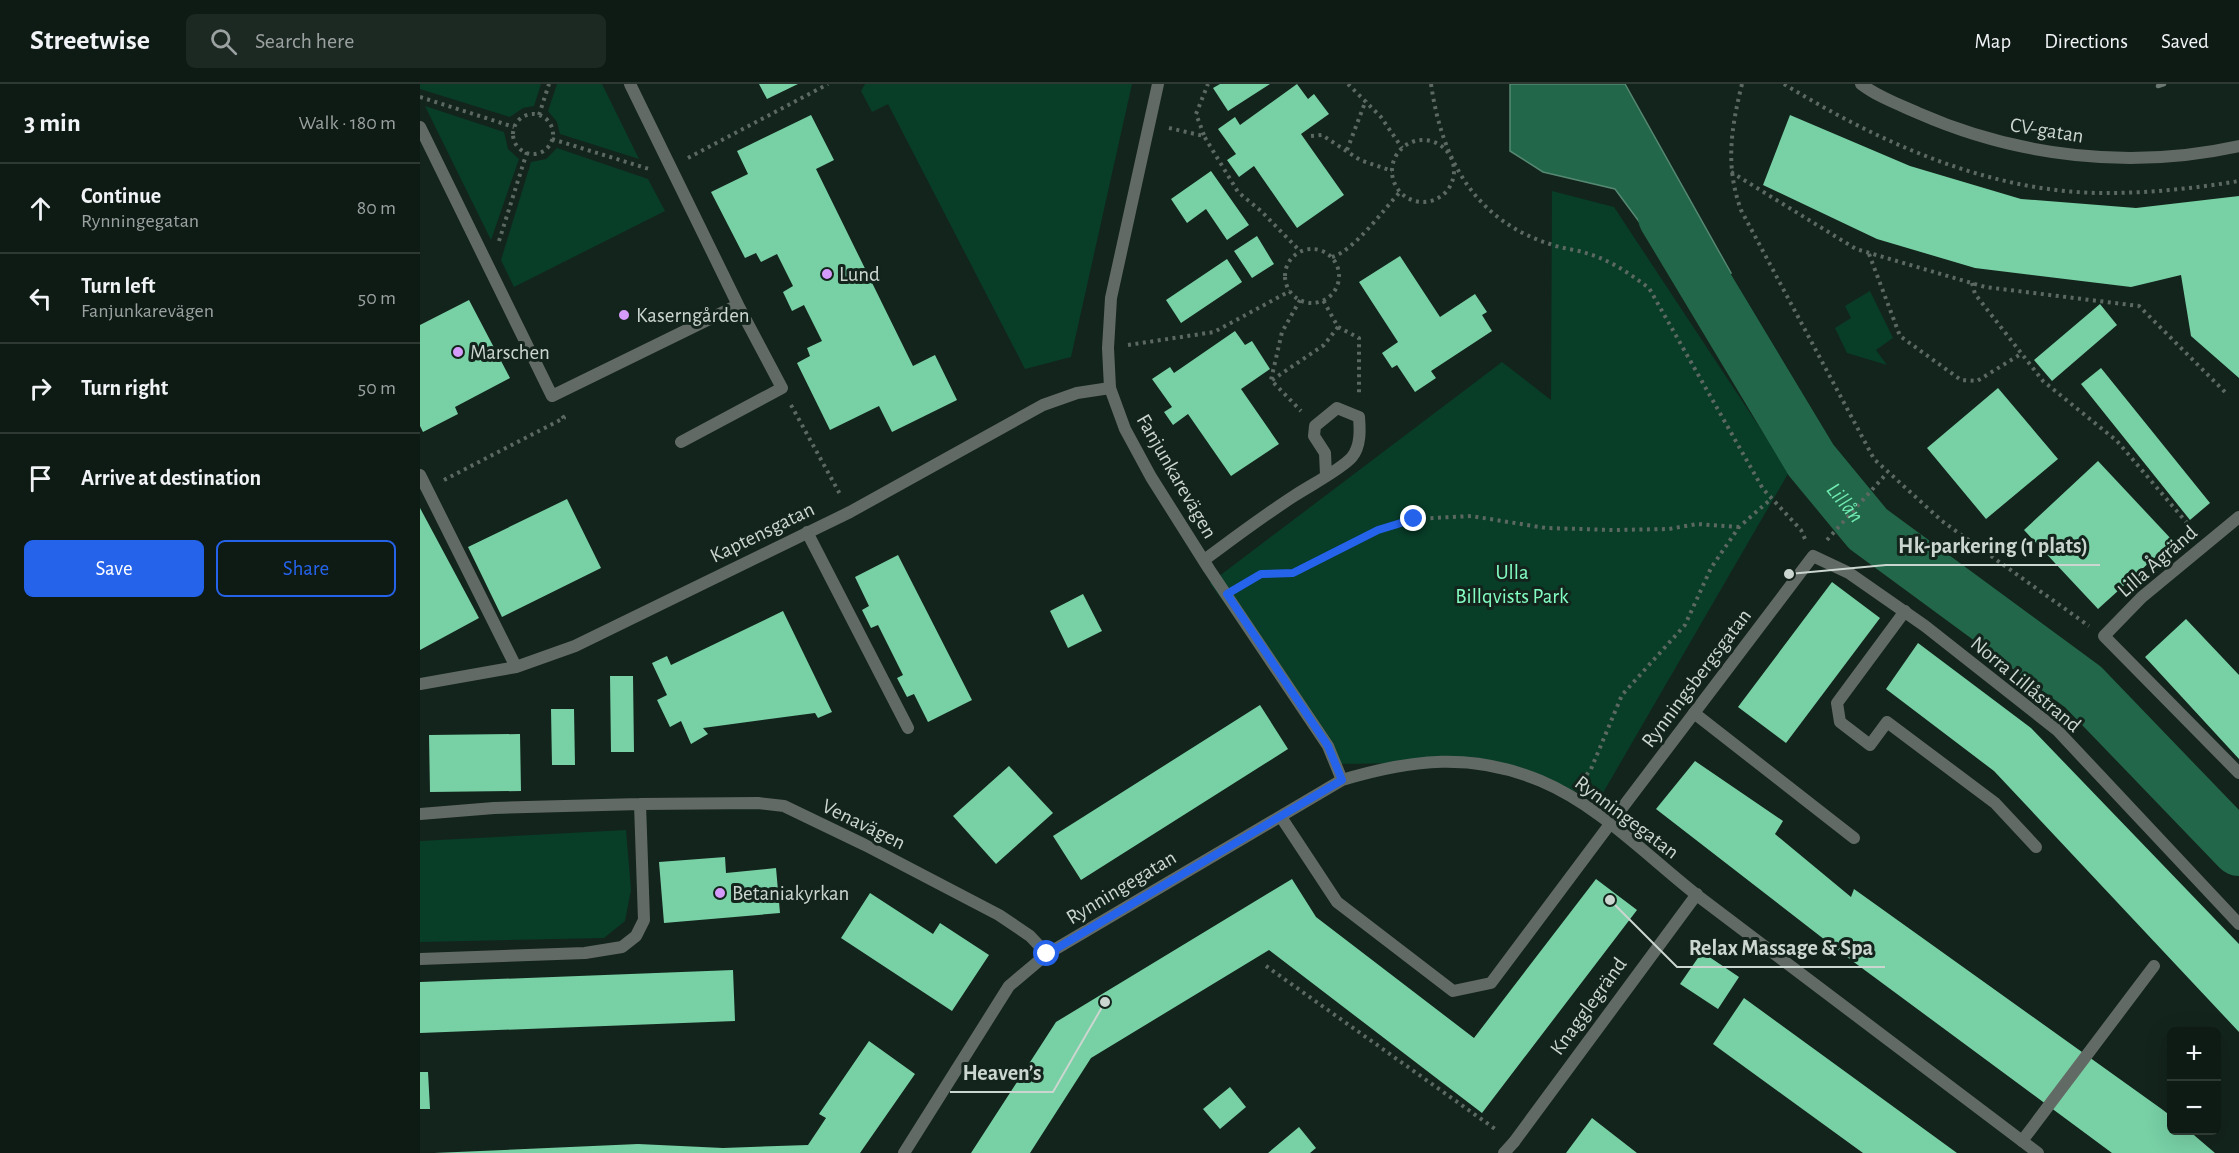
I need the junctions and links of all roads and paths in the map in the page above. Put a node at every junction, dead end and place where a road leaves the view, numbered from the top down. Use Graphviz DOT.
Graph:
graph roads {
  1 [pos="549,84"];
  2 [pos="630,84"];
  3 [pos="828,84"];
  4 [pos="1158,84"];
  5 [pos="1208,84"];
  6 [pos="1348,84"];
  7 [pos="1431,84"];
  8 [pos="1742,84"];
  9 [pos="1861,84"];
  10 [pos="420,97"];
  11 [pos="1366,100"];
  12 [pos="539,115"];
  13 [pos="1149,123"];
  14 [pos="420,127"];
  15 [pos="514,127"];
  16 [pos="1204,136"];
  17 [pos="1311,136"];
  18 [pos="552,139"];
  19 [pos="2239,146"];
  20 [pos="1402,148"];
  21 [pos="1347,150"];
  22 [pos="527,153"];
  23 [pos="1450,155"];
  24 [pos="1392,171"];
  25 [pos="1731,172"];
  26 [pos="676,178"];
  27 [pos="1400,192"];
  28 [pos="1300,251"];
  29 [pos="1869,253"];
  30 [pos="1332,257"];
  31 [pos="490,270"];
  32 [pos="1972,283"];
  33 [pos="1290,291"];
  34 [pos="1300,300"];
  35 [pos="1323,300"];
  36 [pos="738,305"];
  37 [pos="1338,327"];
  38 [pos="1108,348"];
  39 [pos="2021,354"];
  40 [pos="1271,380"];
  41 [pos="782,388"];
  42 [pos="1110,388"];
  43 [pos="2226,393"];
  44 [pos="552,396"];
  45 [pos="1359,417"];
  46 [pos="1315,426"];
  47 [pos="681,441"];
  48 [pos="1887,473"];
  49 [pos="1326,474"];
  50 [pos="420,475"];
  51 [pos="427,489"];
  52 [pos="1771,499"];
  53 [pos="850,512"];
  54 [pos="2239,517"];
  55 [pos="1739,526"];
  56 [pos="807,532"];
  57 [pos="1835,532"];
  58 [pos="2205,545"];
  59 [pos="1813,556"];
  60 [pos="1204,560"];
  61 [pos="1227,594"];
  62 [pos="1905,611"];
  63 [pos="2104,636"];
  64 [pos="516,667"];
  65 [pos="420,684"];
  66 [pos="1694,713"];
  67 [pos="908,728"];
  68 [pos="2239,773"];
  69 [pos="1342,780"];
  70 [pos="1570,796"];
  71 [pos="640,804"];
  72 [pos="420,814"];
  73 [pos="1281,817"];
  74 [pos="1610,824"];
  75 [pos="1854,838"];
  76 [pos="2036,847"];
  77 [pos="1696,894"];
  78 [pos="2239,924"];
  79 [pos="1047,954"];
  80 [pos="420,959"];
  81 [pos="1266,966"];
  82 [pos="2154,966"];
  83 [pos="2022,1141"];
  84 [pos="1514,1142"];
  85 [pos="904,1153"];
  86 [pos="1504,1153"];
  87 [pos="2038,1153"];
  1 -- 12 [label="path"];
  2 -- 26 [label="street"];
  3 -- 26 [label="path"];
  4 -- 13 [label="street, Fanjunkarevägen"];
  5 -- 16 [label="path"];
  6 -- 11 [label="path"];
  7 -- 23 [label="path"];
  8 -- 25 [label="path"];
  9 -- 19 [label="street, CV-gatan"];
  10 -- 15 [label="path"];
  11 -- 20 [label="path"];
  11 -- 21 [label="path"];
  12 -- 15 [label="path"];
  12 -- 18 [label="path"];
  13 -- 16 [label="path"];
  13 -- 38 [label="street, Fanjunkarevägen"];
  14 -- 31 [label="street"];
  15 -- 22 [label="path"];
  16 -- 28 [label="path"];
  17 -- 21 [label="path"];
  18 -- 22 [label="path"];
  18 -- 26 [label="path"];
  20 -- 23 [label="path"];
  20 -- 24 [label="path"];
  21 -- 24 [label="path"];
  22 -- 31 [label="path"];
  23 -- 27 [label="path"];
  23 -- 52 [label="path"];
  24 -- 27 [label="path"];
  25 -- 29 [label="path"];
  25 -- 48 [label="path"];
  26 -- 36 [label="street"];
  27 -- 30 [label="path"];
  28 -- 30 [label="path"];
  28 -- 33 [label="path"];
  29 -- 32 [label="path"];
  29 -- 39 [label="path"];
  30 -- 35 [label="path"];
  31 -- 44 [label="street"];
  32 -- 39 [label="path"];
  32 -- 43 [label="path"];
  33 -- 34 [label="path"];
  33 -- 38 [label="path"];
  34 -- 35 [label="path"];
  34 -- 40 [label="path"];
  35 -- 37 [label="path"];
  36 -- 41 [label="street"];
  36 -- 44 [label="street"];
  37 -- 40 [label="path"];
  37 -- 45 [label="path"];
  38 -- 42 [label="street, Fanjunkarevägen"];
  39 -- 58 [label="path"];
  40 -- 46 [label="path"];
  41 -- 47 [label="street"];
  41 -- 53 [label="path"];
  42 -- 53 [label="street, Kaptensgatan"];
  42 -- 60 [label="street, Fanjunkarevägen"];
  44 -- 51 [label="path"];
  45 -- 46 [label="street"];
  45 -- 49 [label="street"];
  46 -- 49 [label="street"];
  48 -- 57 [label="path"];
  48 -- 63 [label="path"];
  49 -- 60 [label="street"];
  50 -- 51 [label="street"];
  51 -- 64 [label="street"];
  52 -- 55 [label="path"];
  52 -- 59 [label="path"];
  53 -- 56 [label="street, Kaptensgatan"];
  54 -- 58 [label="street, Lilla Ågränd"];
  55 -- 61 [label="path"];
  55 -- 70 [label="path"];
  56 -- 64 [label="street, Kaptensgatan"];
  56 -- 67 [label="street"];
  58 -- 63 [label="street, Lilla Ågränd"];
  59 -- 62 [label="street, Norra Lillåstrand"];
  59 -- 66 [label="street, Rynningsbergsgatan"];
  60 -- 61 [label="street, Fanjunkarevägen"];
  61 -- 69 [label="street, Fanjunkarevägen"];
  62 -- 76 [label="street"];
  62 -- 78 [label="street, Norra Lillåstrand"];
  63 -- 68 [label="street"];
  64 -- 65 [label="street, Kaptensgatan"];
  66 -- 74 [label="street, Rynningsbergsgatan"];
  66 -- 75 [label="street"];
  69 -- 70 [label="street, Rynningegatan"];
  69 -- 73 [label="street, Rynningegatan"];
  70 -- 74 [label="street, Rynningegatan"];
  71 -- 72 [label="street, Venavägen"];
  71 -- 79 [label="street, Venavägen"];
  71 -- 80 [label="street"];
  73 -- 74 [label="street, Rynningsbergsgatan"];
  73 -- 79 [label="street, Rynningegatan"];
  74 -- 77 [label="street, Rynningegatan"];
  77 -- 83 [label="street, Rynningegatan"];
  77 -- 84 [label="street, Knagglegränd"];
  79 -- 85 [label="street, Rynningegatan"];
  81 -- 84 [label="path"];
  82 -- 83 [label="street"];
  83 -- 87 [label="street, Rynningegatan"];
  84 -- 86 [label="street, Knagglegränd"];
}
